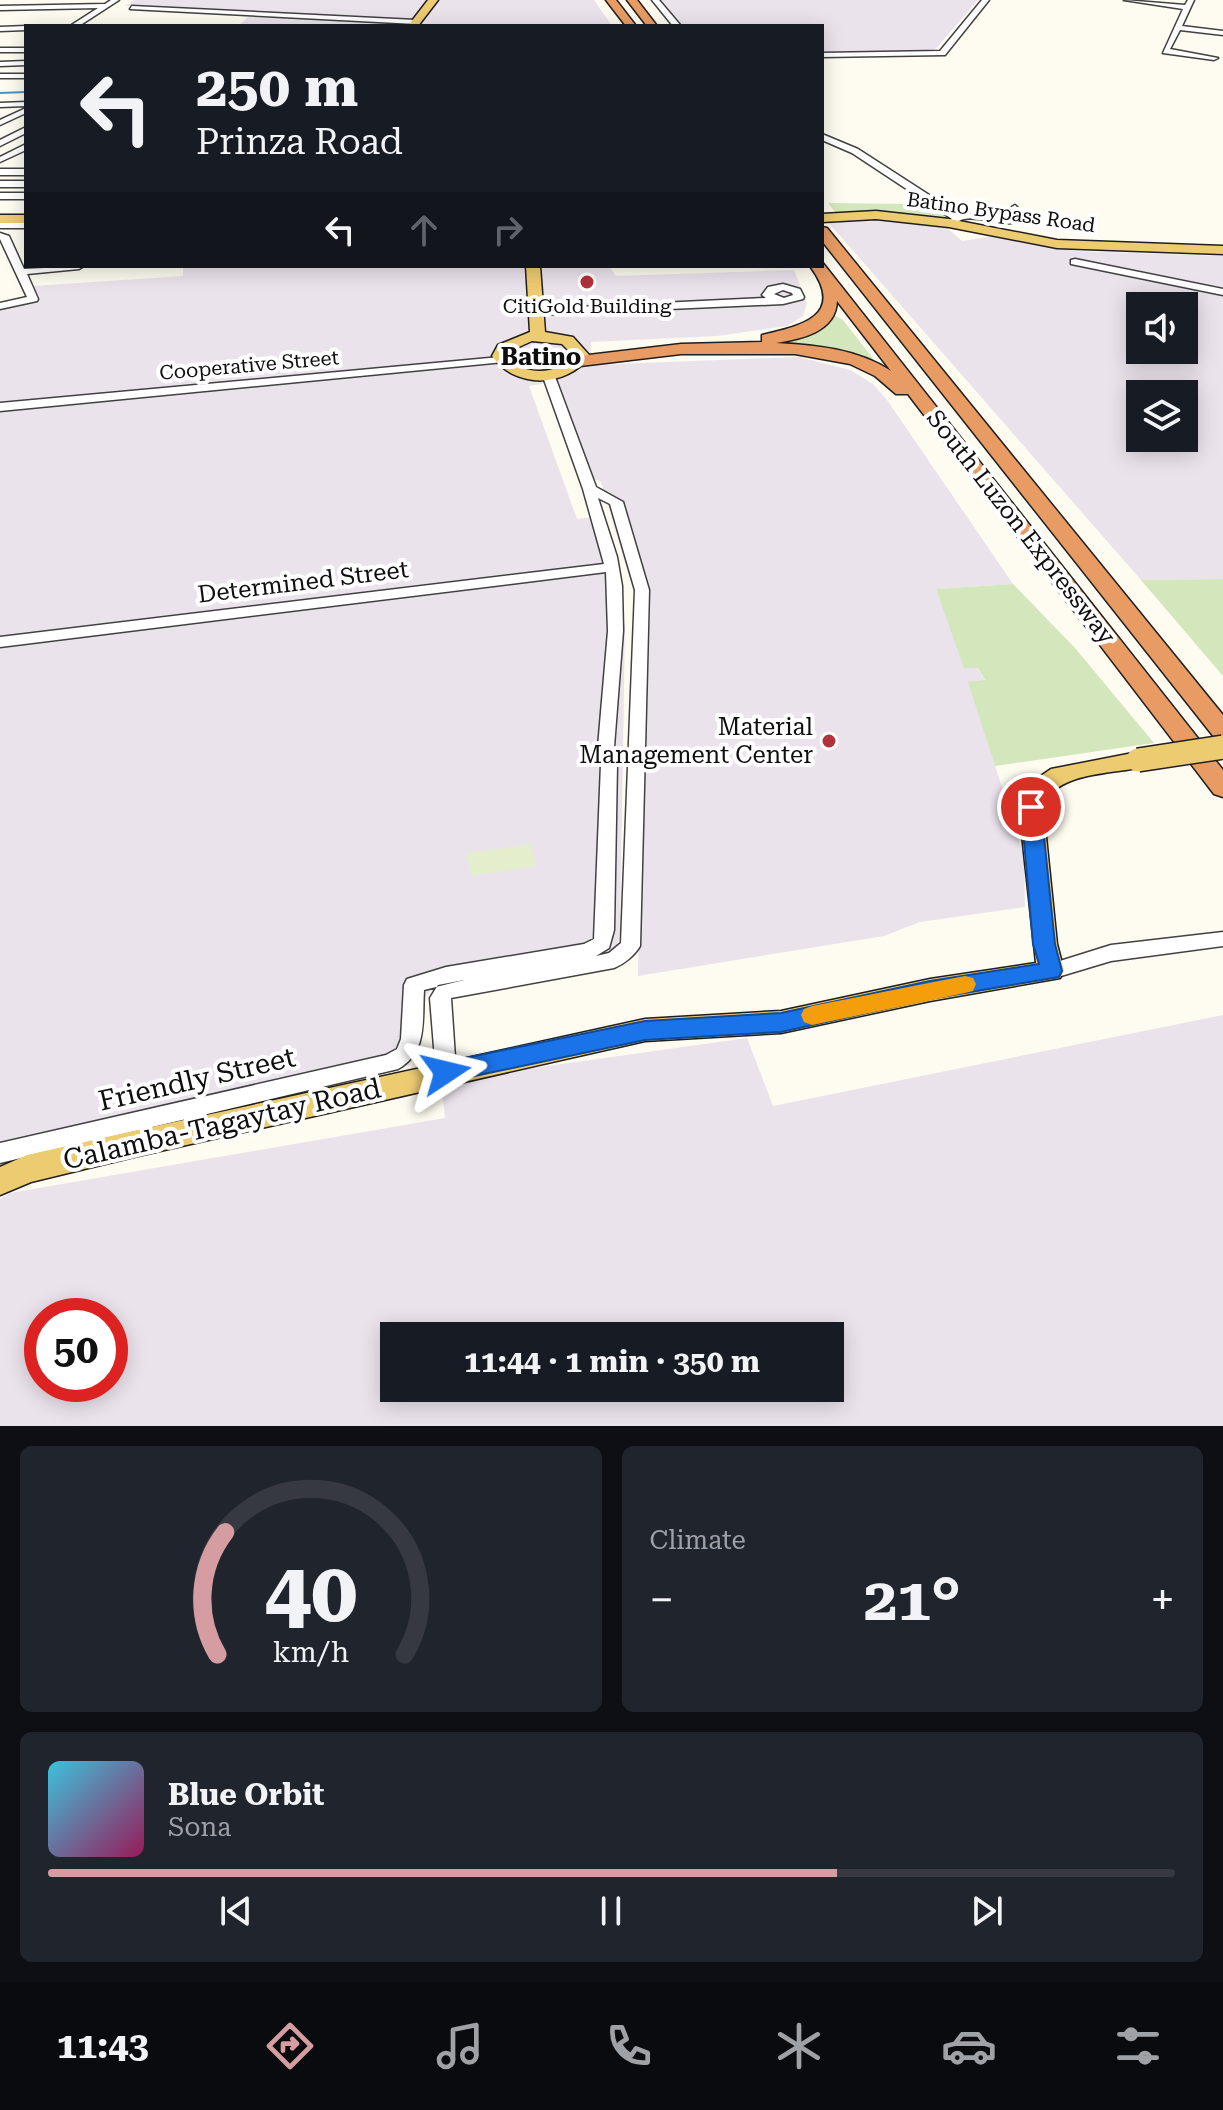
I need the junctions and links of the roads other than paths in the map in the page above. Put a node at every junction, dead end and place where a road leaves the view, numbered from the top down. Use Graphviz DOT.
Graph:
graph roads {
  1 [pos="14,0"];
  2 [pos="116,0"];
  3 [pos="433,0"];
  4 [pos="611,0"];
  5 [pos="632,0"];
  6 [pos="655,0"];
  7 [pos="986,0"];
  8 [pos="1127,0"];
  9 [pos="1190,3"];
  10 [pos="106,6"];
  11 [pos="3,8"];
  12 [pos="132,8"];
  13 [pos="90,16"];
  14 [pos="0,17"];
  15 [pos="77,24"];
  16 [pos="414,24"];
  17 [pos="629,24"];
  18 [pos="650,24"];
  19 [pos="675,24"];
  20 [pos="24,28"];
  21 [pos="1177,28"];
  22 [pos="0,29"];
  23 [pos="1223,32"];
  24 [pos="24,38"];
  25 [pos="0,39"];
  26 [pos="0,50"];
  27 [pos="24,52"];
  28 [pos="1217,53"];
  29 [pos="24,54"];
  30 [pos="824,55"];
  31 [pos="13,63"];
  32 [pos="24,63"];
  33 [pos="0,64"];
  34 [pos="0,76"];
  35 [pos="24,76"];
  36 [pos="0,105"];
  37 [pos="24,107"];
  38 [pos="24,108"];
  39 [pos="0,120"];
  40 [pos="24,131"];
  41 [pos="824,138"];
  42 [pos="0,143"];
  43 [pos="24,148"];
  44 [pos="1,160"];
  45 [pos="24,160"];
  46 [pos="0,172"];
  47 [pos="24,172"];
  48 [pos="0,184"];
  49 [pos="24,184"];
  50 [pos="0,196"];
  51 [pos="24,196"];
  52 [pos="1015,208"];
  53 [pos="24,219"];
  54 [pos="953,220"];
  55 [pos="0,222"];
  56 [pos="825,222"];
  57 [pos="24,225"];
  58 [pos="0,236"];
  59 [pos="1223,250"];
  60 [pos="1075,262"];
  61 [pos="60,268"];
  62 [pos="533,268"];
  63 [pos="820,268"];
  64 [pos="21,272"];
  65 [pos="1223,292"];
  66 [pos="778,301"];
  67 [pos="0,306"];
  68 [pos="535,312"];
  69 [pos="538,336"];
  70 [pos="579,354"];
  71 [pos="500,360"];
  72 [pos="548,374"];
  73 [pos="0,407"];
  74 [pos="930,410"];
  75 [pos="590,489"];
  76 [pos="612,567"];
  77 [pos="0,642"];
  78 [pos="1223,731"];
  79 [pos="1223,747"];
  80 [pos="1223,788"];
  81 [pos="1223,939"];
  82 [pos="1051,971"];
  83 [pos="446,1072"];
  84 [pos="0,1153"];
  85 [pos="0,1181"];
  1 -- 11 [label="street"];
  2 -- 10 [label="street"];
  3 -- 16 [label="main road"];
  4 -- 17 [label="highway"];
  5 -- 18 [label="highway"];
  6 -- 19 [label="street"];
  7 -- 30 [label="street"];
  8 -- 9 [label="street"];
  9 -- 21 [label="street"];
  10 -- 11 [label="street"];
  10 -- 13 [label="street"];
  11 -- 14 [label="street"];
  12 -- 16 [label="street"];
  13 -- 14 [label="street"];
  13 -- 15 [label="street"];
  20 -- 22 [label="street"];
  21 -- 23 [label="street"];
  21 -- 28 [label="street"];
  23 -- 28 [label="street"];
  24 -- 25 [label="street"];
  26 -- 27 [label="street"];
  29 -- 31 [label="street"];
  31 -- 32 [label="street"];
  31 -- 33 [label="street"];
  34 -- 35 [label="street"];
  36 -- 37 [label="street"];
  38 -- 39 [label="street"];
  40 -- 42 [label="street"];
  41 -- 54 [label="street"];
  43 -- 44 [label="street"];
  44 -- 45 [label="street"];
  46 -- 47 [label="street"];
  48 -- 49 [label="street"];
  50 -- 51 [label="street"];
  52 -- 54 [label="street"];
  53 -- 55 [label="main road"];
  54 -- 56 [label="main road, Batino Bypass Road"];
  54 -- 59 [label="main road, Batino Bypass Road"];
  55 -- 57 [label="street"];
  56 -- 78 [label="highway, South Luzon Expressway"];
  58 -- 64 [label="street"];
  60 -- 65 [label="street"];
  61 -- 64 [label="street"];
  62 -- 68 [label="main road"];
  63 -- 70 [label="highway"];
  63 -- 74 [label="highway, South Luzon Expressway"];
  64 -- 67 [label="street"];
  66 -- 68 [label="street"];
  68 -- 69 [label="main road"];
  69 -- 70 [label="main road"];
  69 -- 71 [label="main road"];
  70 -- 72 [label="main road"];
  70 -- 74 [label="highway"];
  71 -- 72 [label="main road"];
  71 -- 73 [label="street, Cooperative Street"];
  72 -- 75 [label="street"];
  74 -- 80 [label="highway, South Luzon Expressway"];
  75 -- 76 [label="street"];
  75 -- 83 [label="street"];
  76 -- 77 [label="street, Determined Street"];
  76 -- 84 [label="street, Friendly Street"];
  79 -- 82 [label="main road, bridge"];
  81 -- 82 [label="street"];
  82 -- 83 [label="main road, Calamba-Tagaytay Road"];
  83 -- 85 [label="main road, Calamba-Tagaytay Road"];
}
